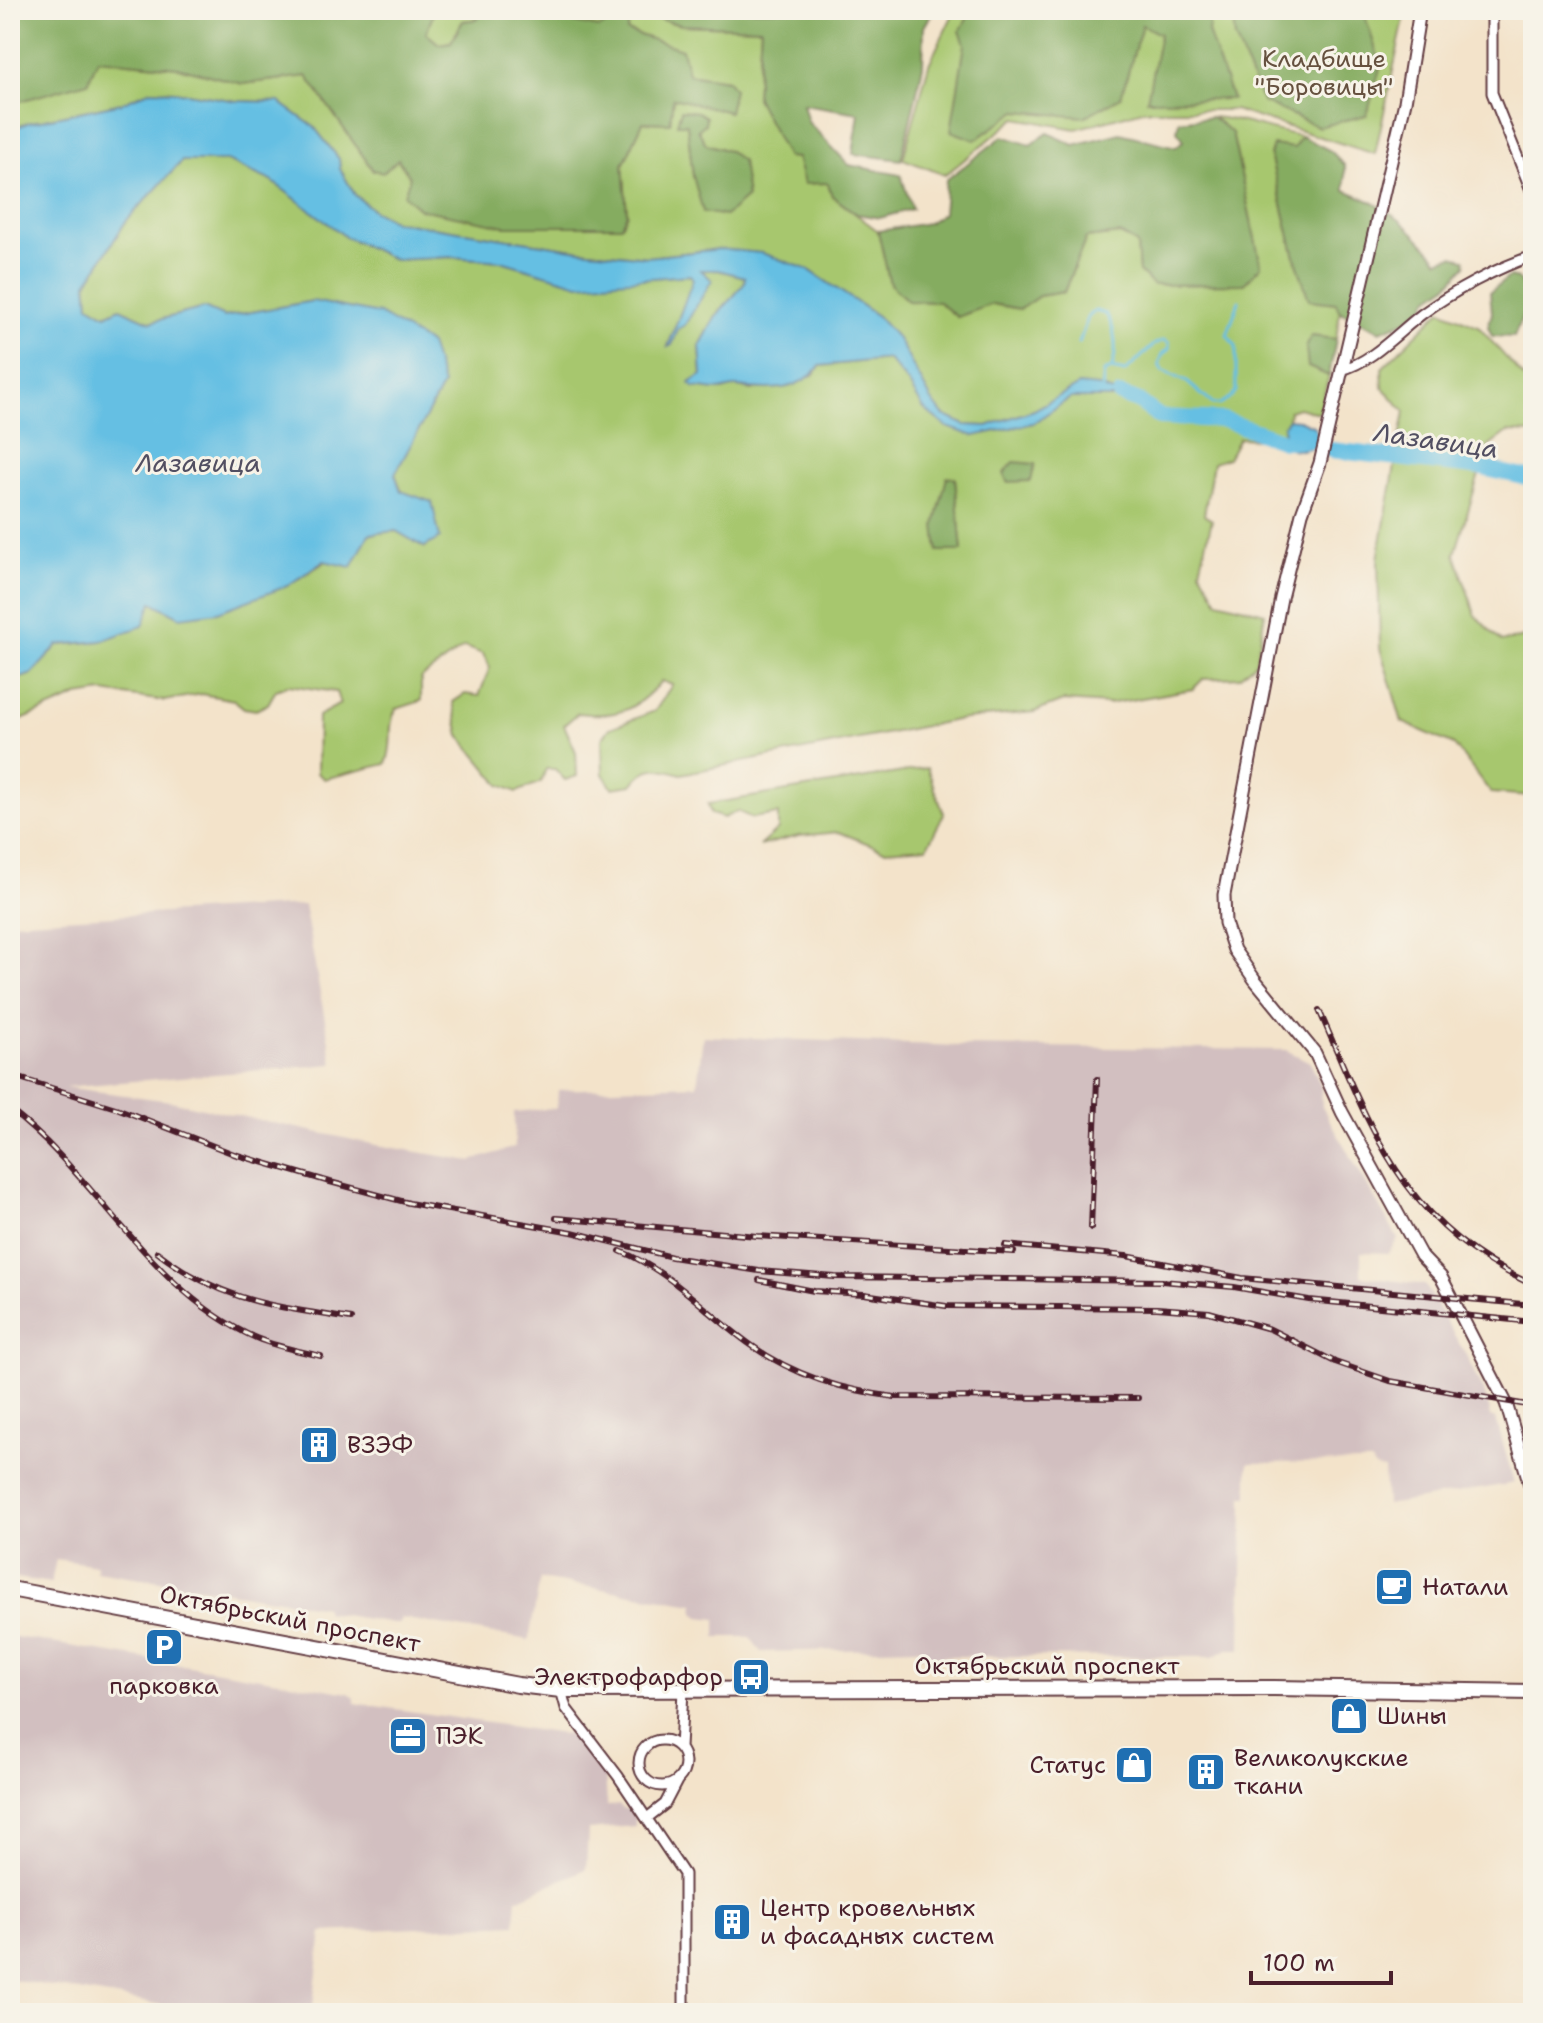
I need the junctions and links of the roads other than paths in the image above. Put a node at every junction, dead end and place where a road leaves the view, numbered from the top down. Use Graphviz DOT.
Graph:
graph roads {
  1 [pos="1420,10"];
  2 [pos="1492,10"];
  3 [pos="1533,195"];
  4 [pos="1533,256"];
  5 [pos="1341,370"];
  6 [pos="1533,1495"];
  7 [pos="10,1589"];
  8 [pos="561,1690"];
  9 [pos="683,1690"];
  10 [pos="1533,1692"];
  11 [pos="680,1748"];
  12 [pos="677,1781"];
  13 [pos="647,1818"];
  14 [pos="684,2013"];
  1 -- 5 [label="street"];
  2 -- 3 [label="street"];
  4 -- 5 [label="street"];
  5 -- 6 [label="street"];
  7 -- 8 [label="main road, Октябрьский проспект"];
  8 -- 9 [label="main road, Октябрьский проспект"];
  8 -- 13 [label="street"];
  9 -- 10 [label="main road, Октябрьский проспект"];
  9 -- 11 [label="street"];
  11 -- 12 [label="street"];
  11 -- 12 [label="street"];
  12 -- 13 [label="street"];
  13 -- 14 [label="street"];
}
